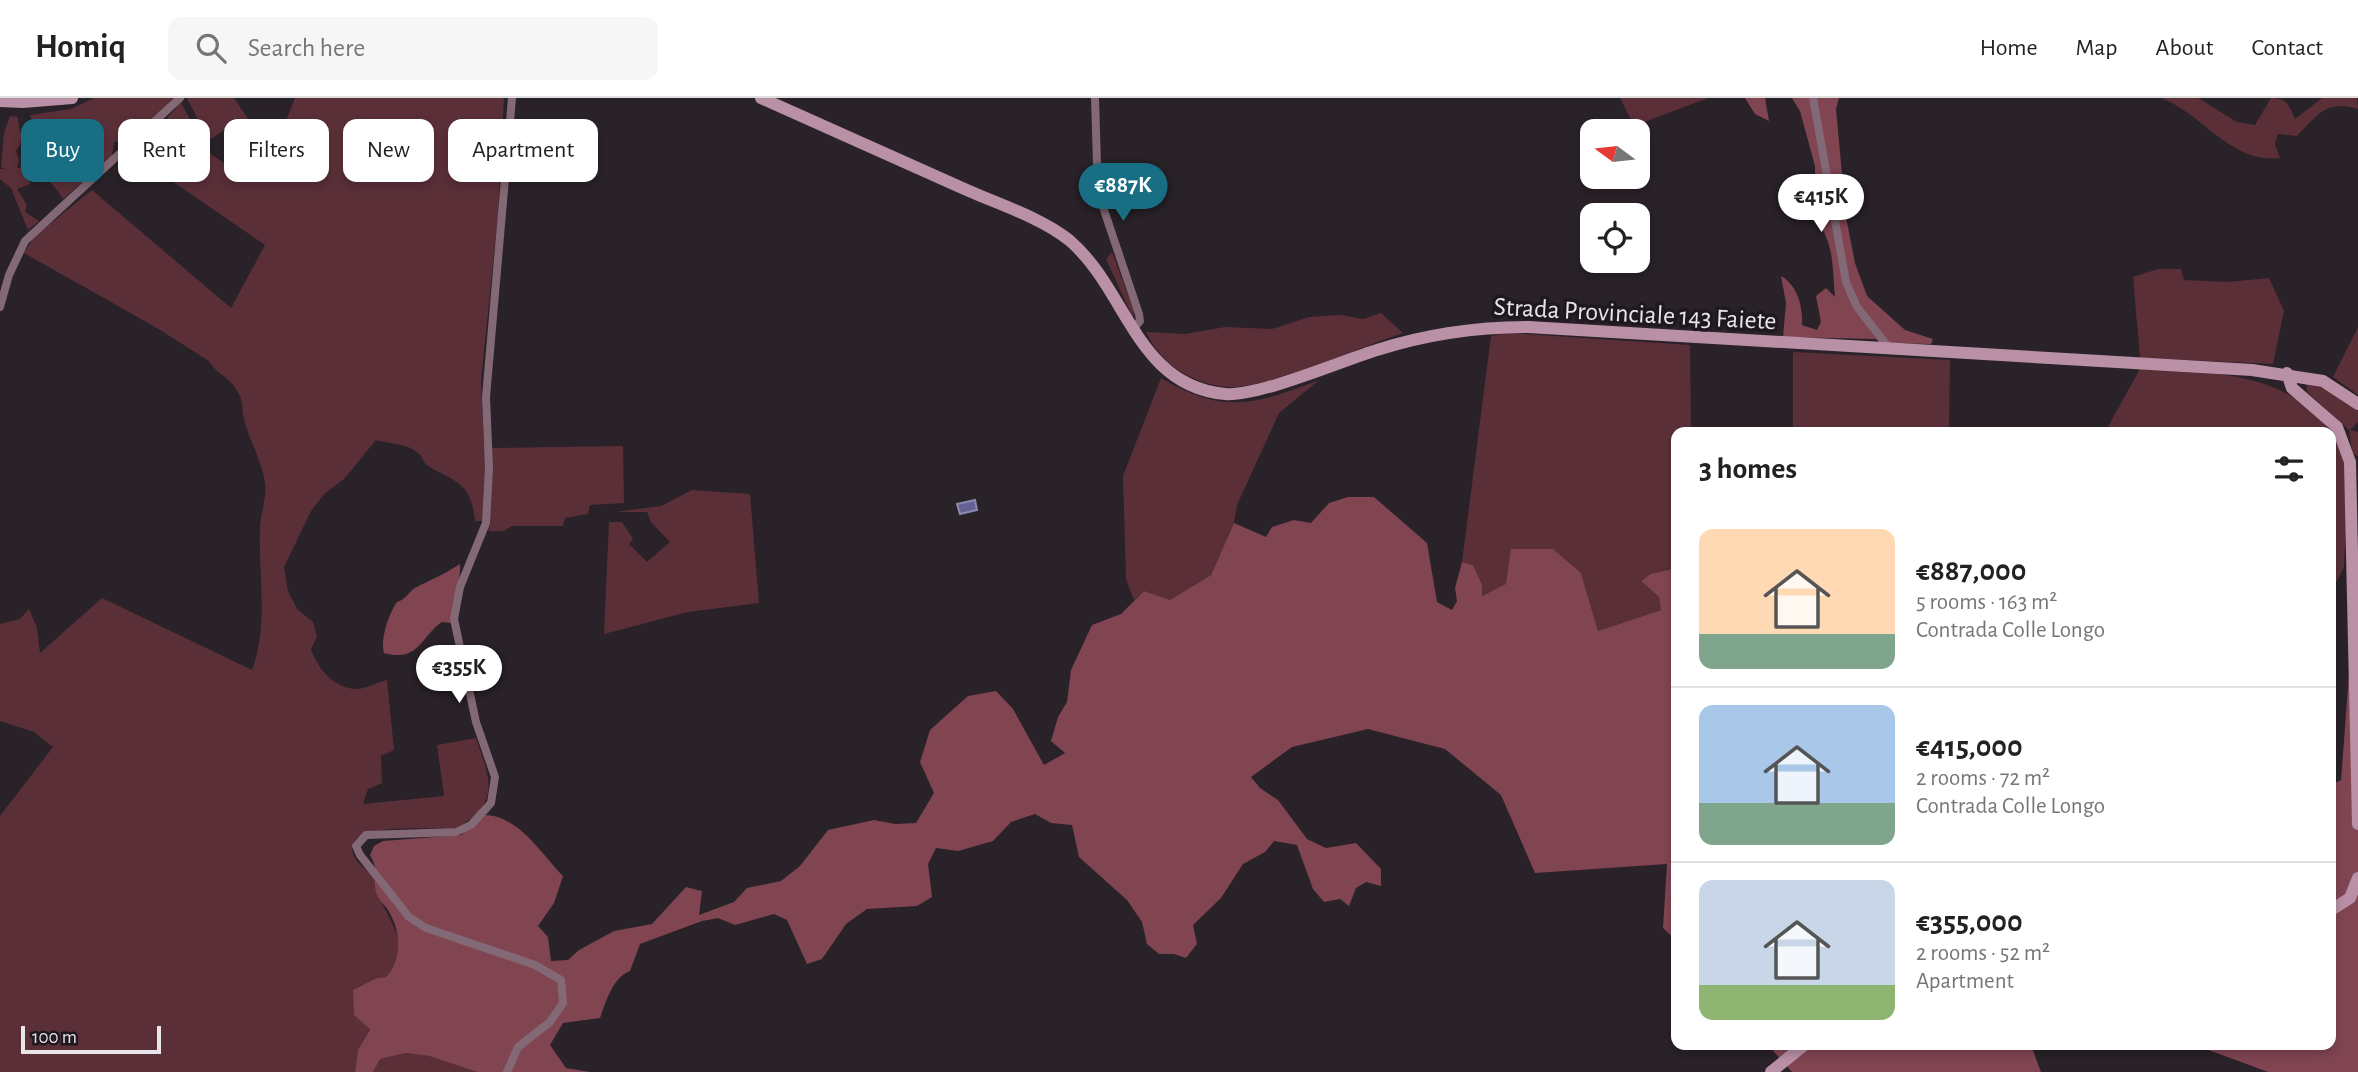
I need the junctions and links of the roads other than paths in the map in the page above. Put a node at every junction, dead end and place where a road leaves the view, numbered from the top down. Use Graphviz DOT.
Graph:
graph roads {
  1 [pos="72,98"];
  2 [pos="180,98"];
  3 [pos="513,98"];
  4 [pos="761,98"];
  5 [pos="1095,98"];
  6 [pos="1813,98"];
  7 [pos="0,101"];
  8 [pos="0,307"];
  9 [pos="1132,330"];
  10 [pos="1890,349"];
  11 [pos="2287,373"];
  12 [pos="2358,404"];
  13 [pos="2358,824"];
  14 [pos="2358,878"];
  15 [pos="2336,907"];
  16 [pos="1798,1050"];
  17 [pos="508,1072"];
  18 [pos="1771,1072"];
  1 -- 7 [label="main road"];
  2 -- 8 [label="street"];
  3 -- 17 [label="street"];
  4 -- 9 [label="main road, Strada Provinciale 143 Faiete"];
  5 -- 9 [label="street"];
  6 -- 10 [label="street"];
  9 -- 10 [label="main road, Strada Provinciale 143 Faiete"];
  10 -- 11 [label="main road, Strada Provinciale 143 Faiete"];
  11 -- 12 [label="main road, Strada Provinciale 143 Faiete"];
  11 -- 13 [label="main road"];
  14 -- 15 [label="main road"];
  16 -- 18 [label="main road"];
}
